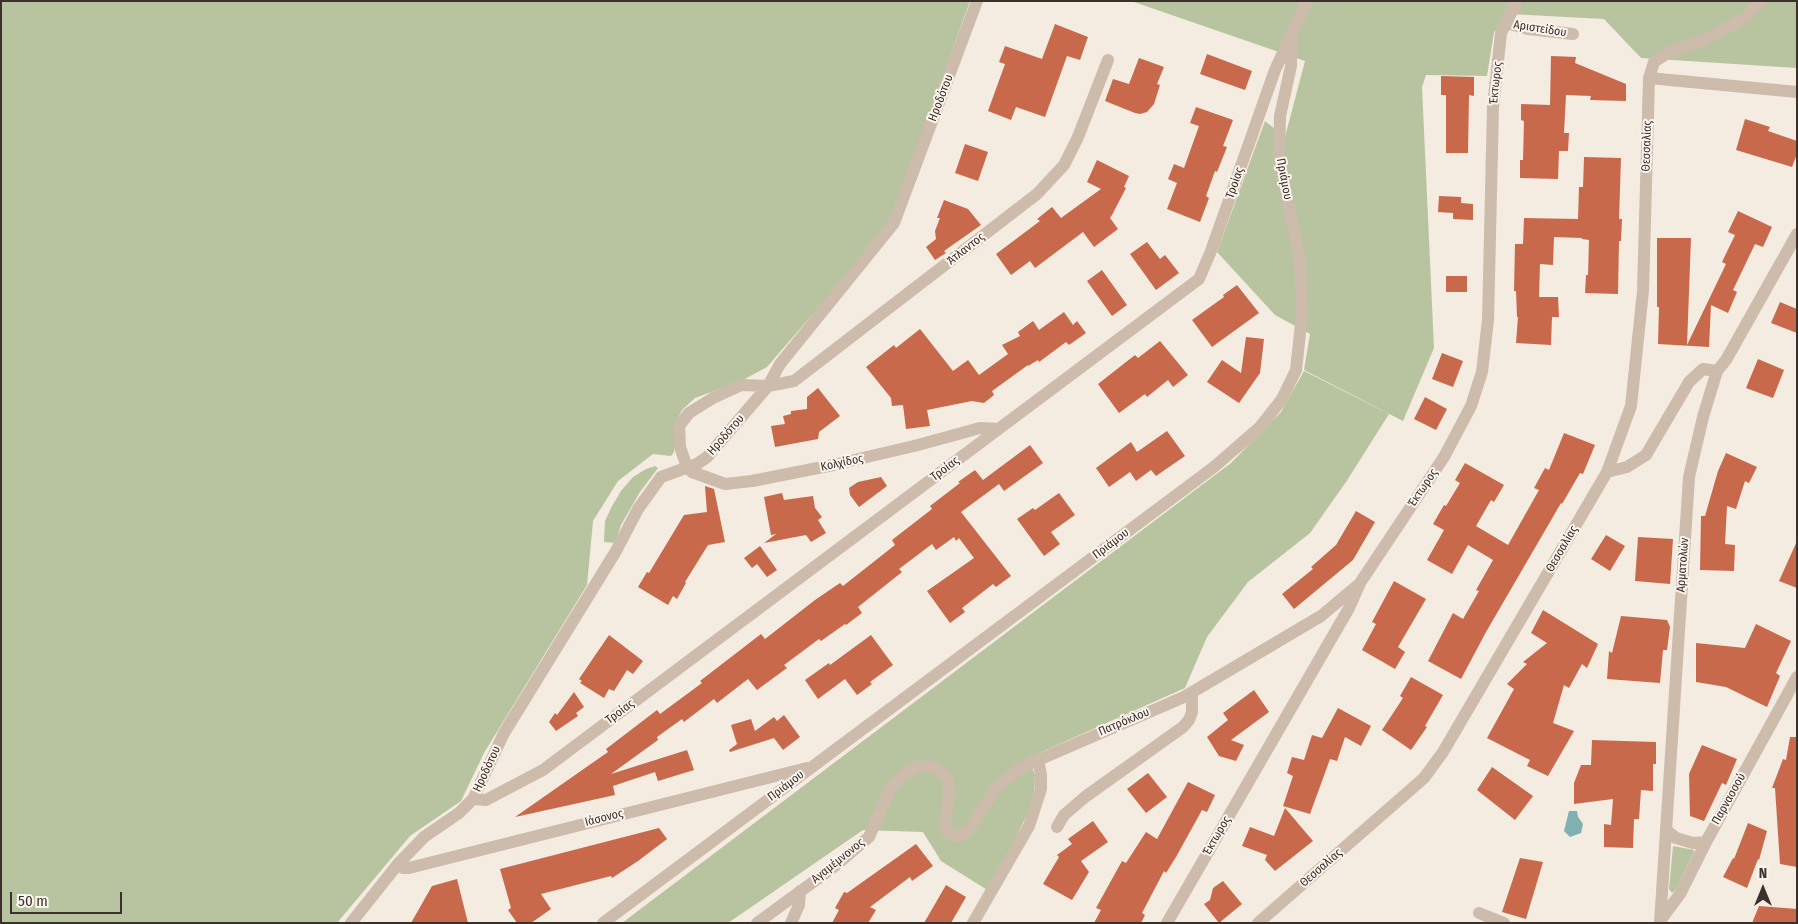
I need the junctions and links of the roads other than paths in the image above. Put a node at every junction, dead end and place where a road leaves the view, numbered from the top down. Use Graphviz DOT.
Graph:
graph roads {
  1 [pos="978,1"];
  2 [pos="1307,1"];
  3 [pos="1517,1"];
  4 [pos="1760,1"];
  5 [pos="1506,23"];
  6 [pos="1291,34"];
  7 [pos="1574,34"];
  8 [pos="1108,60"];
  9 [pos="1649,78"];
  10 [pos="1797,92"];
  11 [pos="1797,234"];
  12 [pos="1717,371"];
  13 [pos="768,386"];
  14 [pos="998,429"];
  15 [pos="688,467"];
  16 [pos="1608,472"];
  17 [pos="1360,584"];
  18 [pos="1797,677"];
  19 [pos="1192,693"];
  20 [pos="1038,759"];
  21 [pos="812,766"];
  22 [pos="473,799"];
  23 [pos="1056,827"];
  24 [pos="1666,830"];
  25 [pos="1706,842"];
  26 [pos="398,864"];
  27 [pos="800,891"];
  28 [pos="1479,913"];
  29 [pos="1660,922"];
  30 [pos="351,923"];
  31 [pos="603,923"];
  32 [pos="757,923"];
  33 [pos="791,923"];
  34 [pos="973,923"];
  35 [pos="1167,923"];
  36 [pos="1258,923"];
  37 [pos="1504,923"];
  1 -- 13 [label="street, Ηροδότου"];
  2 -- 6 [label="street, Πριάμου"];
  3 -- 5 [label="street, Έκτωρος"];
  4 -- 9 [label="street, Θεσσαλίας"];
  5 -- 7 [label="street, Αριστείδου"];
  5 -- 17 [label="street, Έκτωρος"];
  6 -- 14 [label="street, Τροίας"];
  6 -- 21 [label="street, Πριάμου"];
  8 -- 13 [label="street, Άτλαντος"];
  9 -- 10 [label="street"];
  9 -- 16 [label="street, Θεσσαλίας"];
  11 -- 12 [label="street, Αρματολών"];
  12 -- 16 [label="street"];
  12 -- 24 [label="street, Αρματολών"];
  13 -- 15 [label="street, Ηροδότου"];
  13 -- 15 [label="street, Άτλαντος"];
  14 -- 15 [label="street, Κολχίδος"];
  14 -- 22 [label="street, Τροίας"];
  15 -- 22 [label="street, Ηροδότου"];
  16 -- 36 [label="street, Θεσσαλίας"];
  17 -- 19 [label="street, Πατρόκλου"];
  17 -- 35 [label="street, Έκτωρος"];
  18 -- 25 [label="street, Παρνασσού"];
  19 -- 20 [label="street, Πατρόκλου"];
  19 -- 23 [label="street"];
  20 -- 27 [label="street, Αγαμέμνονος"];
  20 -- 34 [label="street"];
  21 -- 26 [label="street, Ιάσονος"];
  21 -- 31 [label="street, Πριάμου"];
  22 -- 26 [label="street, Ηροδότου"];
  24 -- 25 [label="street"];
  24 -- 29 [label="street, Αρματολών"];
  25 -- 29 [label="street, Παρνασσού"];
  26 -- 30 [label="street, Ηροδότου"];
  27 -- 32 [label="street, Αγαμέμνονος"];
  27 -- 33 [label="street"];
  28 -- 37 [label="street"];
}
